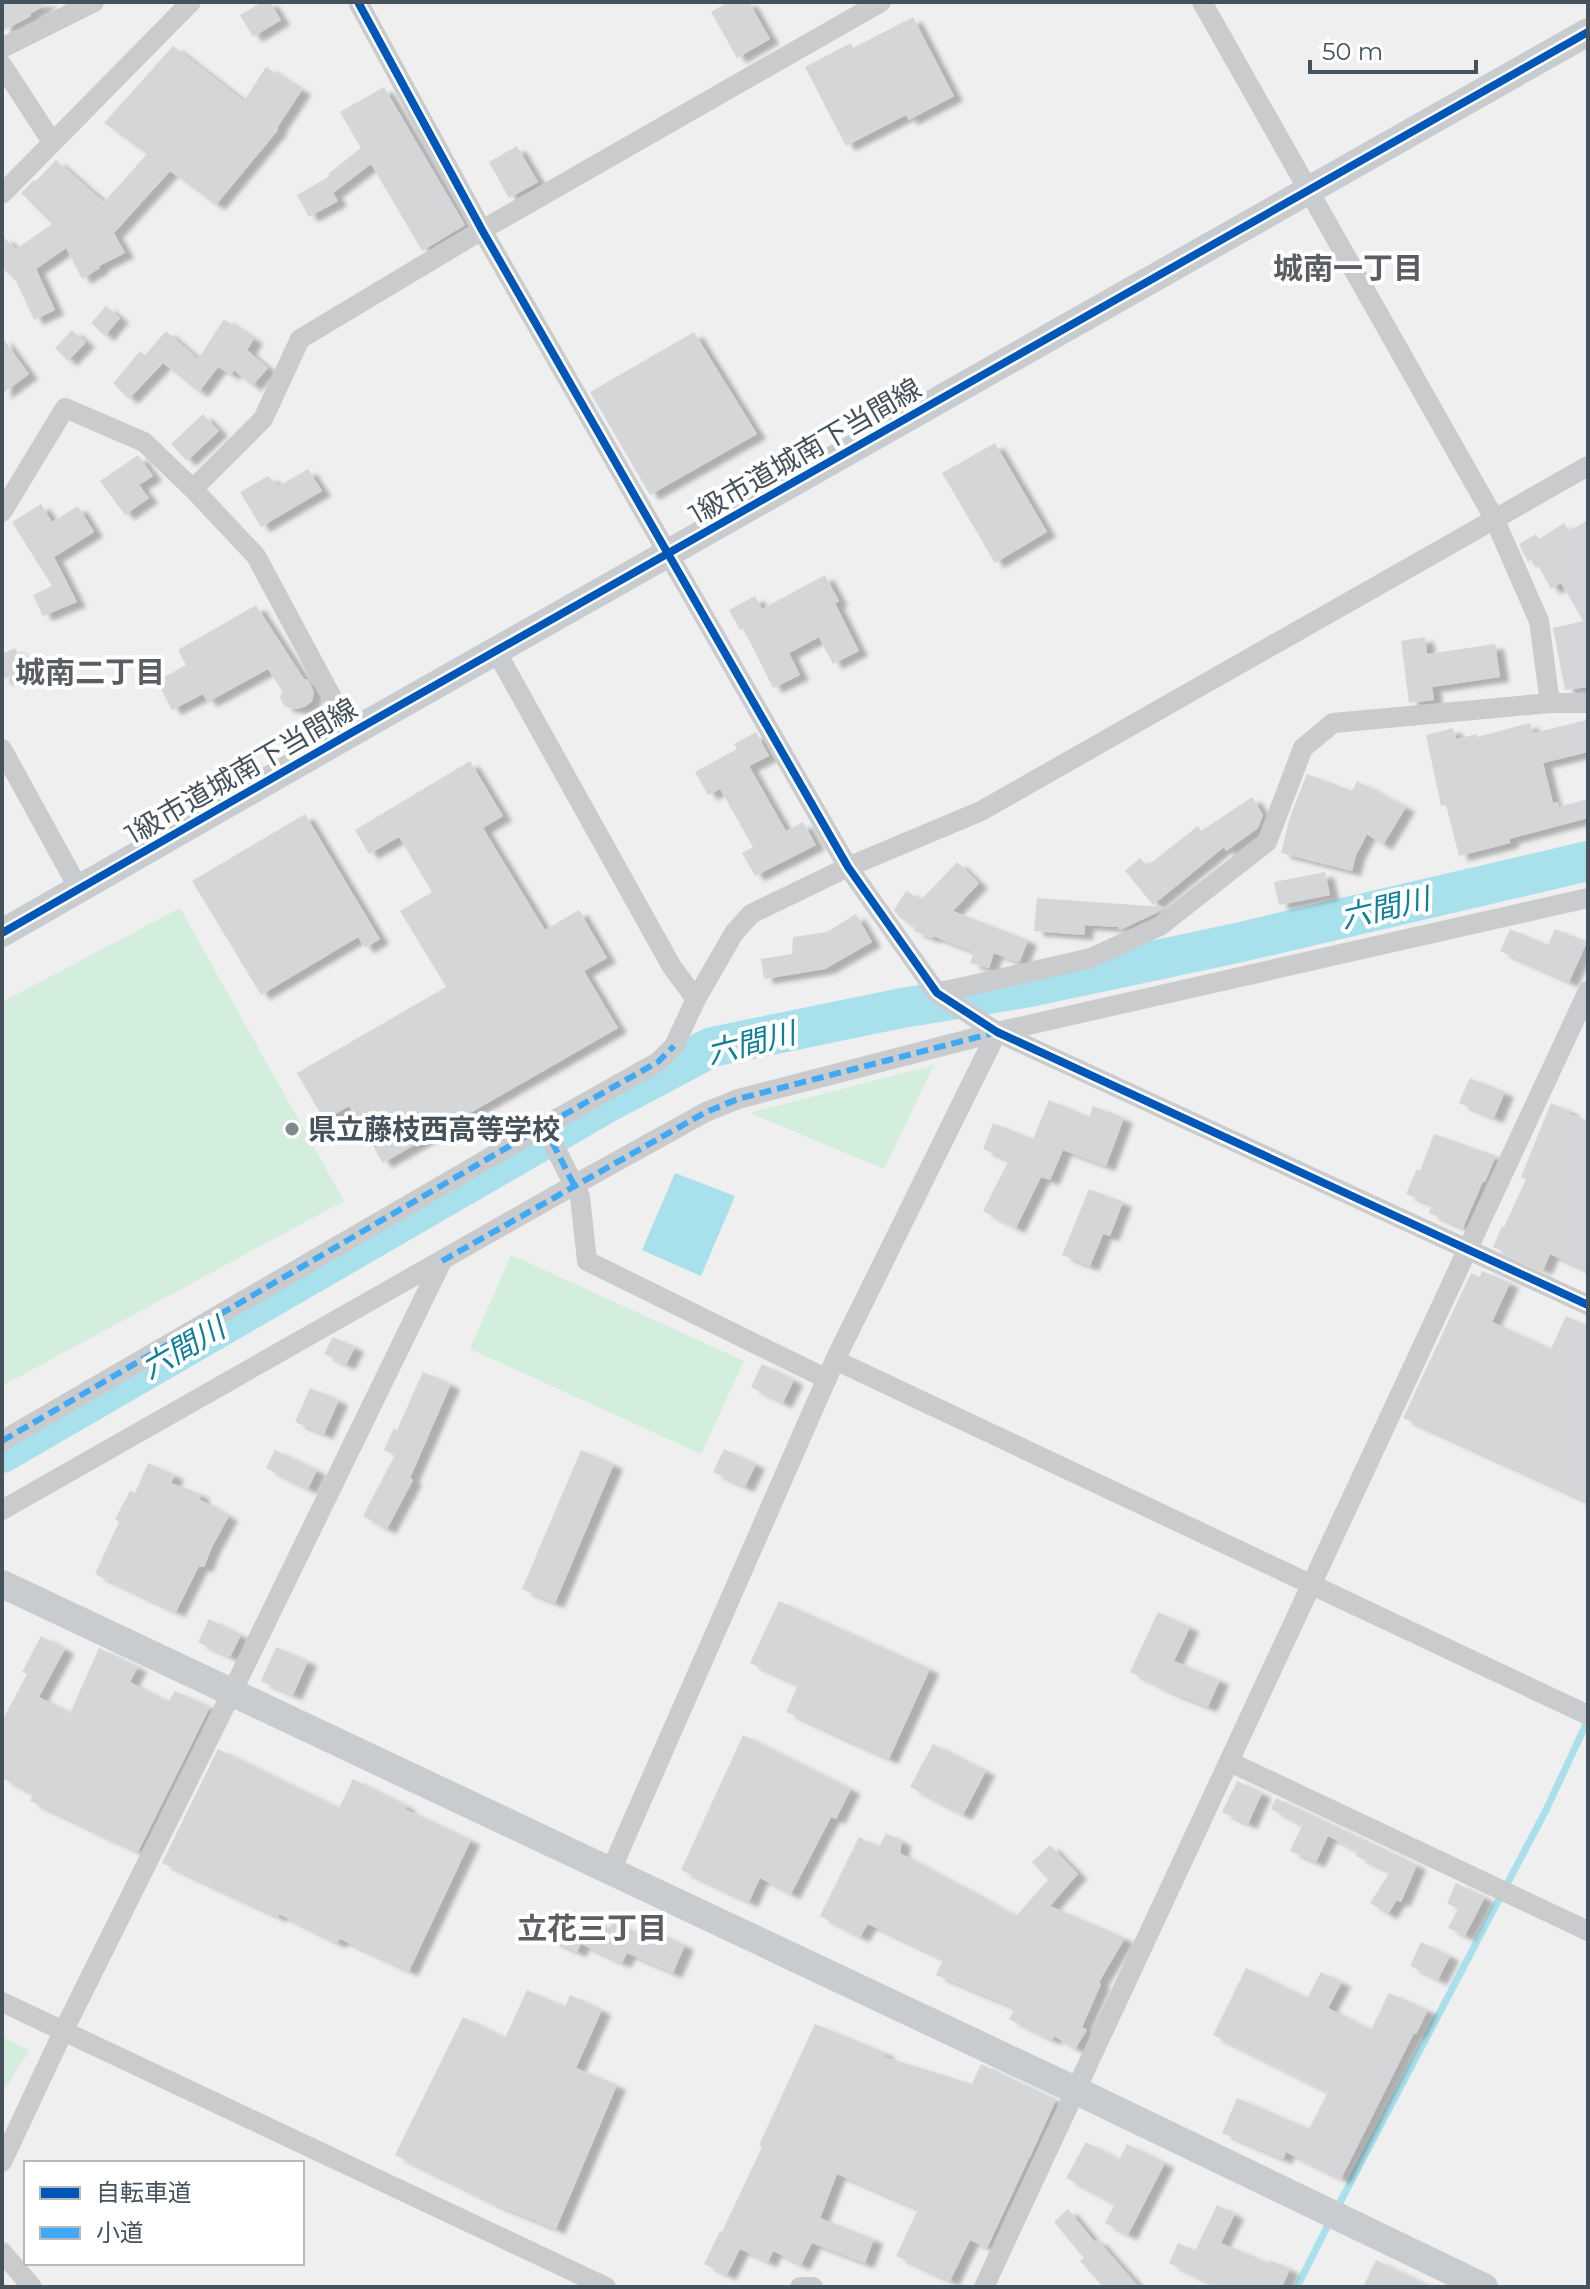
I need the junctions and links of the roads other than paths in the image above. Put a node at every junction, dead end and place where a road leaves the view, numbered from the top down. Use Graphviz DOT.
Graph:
graph roads {
  1 [pos="94,2"];
  2 [pos="191,2"];
  3 [pos="358,2"];
  4 [pos="881,2"];
  5 [pos="1202,2"];
  6 [pos="1588,32"];
  7 [pos="2,48"];
  8 [pos="2,65"];
  9 [pos="52,142"];
  10 [pos="1307,191"];
  11 [pos="2,194"];
  12 [pos="482,230"];
  13 [pos="1588,466"];
  14 [pos="193,489"];
  15 [pos="2,512"];
  16 [pos="1494,518"];
  17 [pos="669,553"];
  18 [pos="496,651"];
  19 [pos="1550,703"];
  20 [pos="1588,703"];
  21 [pos="351,733"];
  22 [pos="2,749"];
  23 [pos="848,867"];
  24 [pos="79,889"];
  25 [pos="1588,898"];
  26 [pos="2,933"];
  27 [pos="1588,991"];
  28 [pos="937,993"];
  29 [pos="696,999"];
  30 [pos="997,1032"];
  31 [pos="544,1126"];
  32 [pos="574,1185"];
  33 [pos="1467,1250"];
  34 [pos="442,1261"];
  35 [pos="1588,1305"];
  36 [pos="831,1370"];
  37 [pos="2,1441"];
  38 [pos="2,1510"];
  39 [pos="2,1584"];
  40 [pos="1309,1585"];
  41 [pos="232,1692"];
  42 [pos="1588,1715"];
  43 [pos="1230,1762"];
  44 [pos="611,1870"];
  45 [pos="1588,1931"];
  46 [pos="2,2002"];
  47 [pos="63,2032"];
  48 [pos="1077,2091"];
  49 [pos="2,2162"];
  50 [pos="2,2252"];
  51 [pos="32,2287"];
  52 [pos="606,2287"];
  53 [pos="800,2287"];
  54 [pos="813,2287"];
  55 [pos="984,2287"];
  56 [pos="1484,2287"];
  1 -- 7 [label="street"];
  2 -- 9 [label="street"];
  3 -- 12 [label="street"];
  4 -- 12 [label="street"];
  5 -- 10 [label="street"];
  6 -- 10 [label="street, 1級市道城南下当間線"];
  8 -- 9 [label="street"];
  9 -- 11 [label="street"];
  10 -- 16 [label="street"];
  10 -- 17 [label="street, 1級市道城南下当間線"];
  12 -- 14 [label="street"];
  12 -- 17 [label="street"];
  13 -- 16 [label="street"];
  14 -- 15 [label="street"];
  14 -- 21 [label="street"];
  16 -- 19 [label="street"];
  16 -- 23 [label="street"];
  17 -- 18 [label="street, 1級市道城南下当間線"];
  17 -- 23 [label="street"];
  18 -- 21 [label="street, 1級市道城南下当間線"];
  18 -- 29 [label="street"];
  19 -- 20 [label="street"];
  19 -- 28 [label="street"];
  21 -- 24 [label="street, 1級市道城南下当間線"];
  22 -- 24 [label="street"];
  23 -- 28 [label="street"];
  23 -- 29 [label="street"];
  24 -- 26 [label="street, 1級市道城南下当間線"];
  25 -- 30 [label="street"];
  27 -- 33 [label="street"];
  28 -- 30 [label="street"];
  29 -- 31 [label="street"];
  30 -- 32 [label="street"];
  30 -- 33 [label="street"];
  30 -- 36 [label="street"];
  31 -- 32 [label="street"];
  31 -- 37 [label="street"];
  32 -- 34 [label="street"];
  32 -- 36 [label="street"];
  33 -- 35 [label="street"];
  33 -- 40 [label="street"];
  34 -- 38 [label="street"];
  34 -- 41 [label="street"];
  36 -- 40 [label="street"];
  36 -- 44 [label="street"];
  39 -- 41 [label="street"];
  40 -- 42 [label="street"];
  40 -- 43 [label="street"];
  41 -- 44 [label="street"];
  41 -- 47 [label="street"];
  43 -- 45 [label="street"];
  43 -- 48 [label="street"];
  44 -- 48 [label="street"];
  46 -- 47 [label="street"];
  47 -- 49 [label="street"];
  47 -- 52 [label="street"];
  48 -- 55 [label="street"];
  48 -- 56 [label="street"];
  50 -- 51 [label="street"];
  53 -- 54 [label="street"];
}
